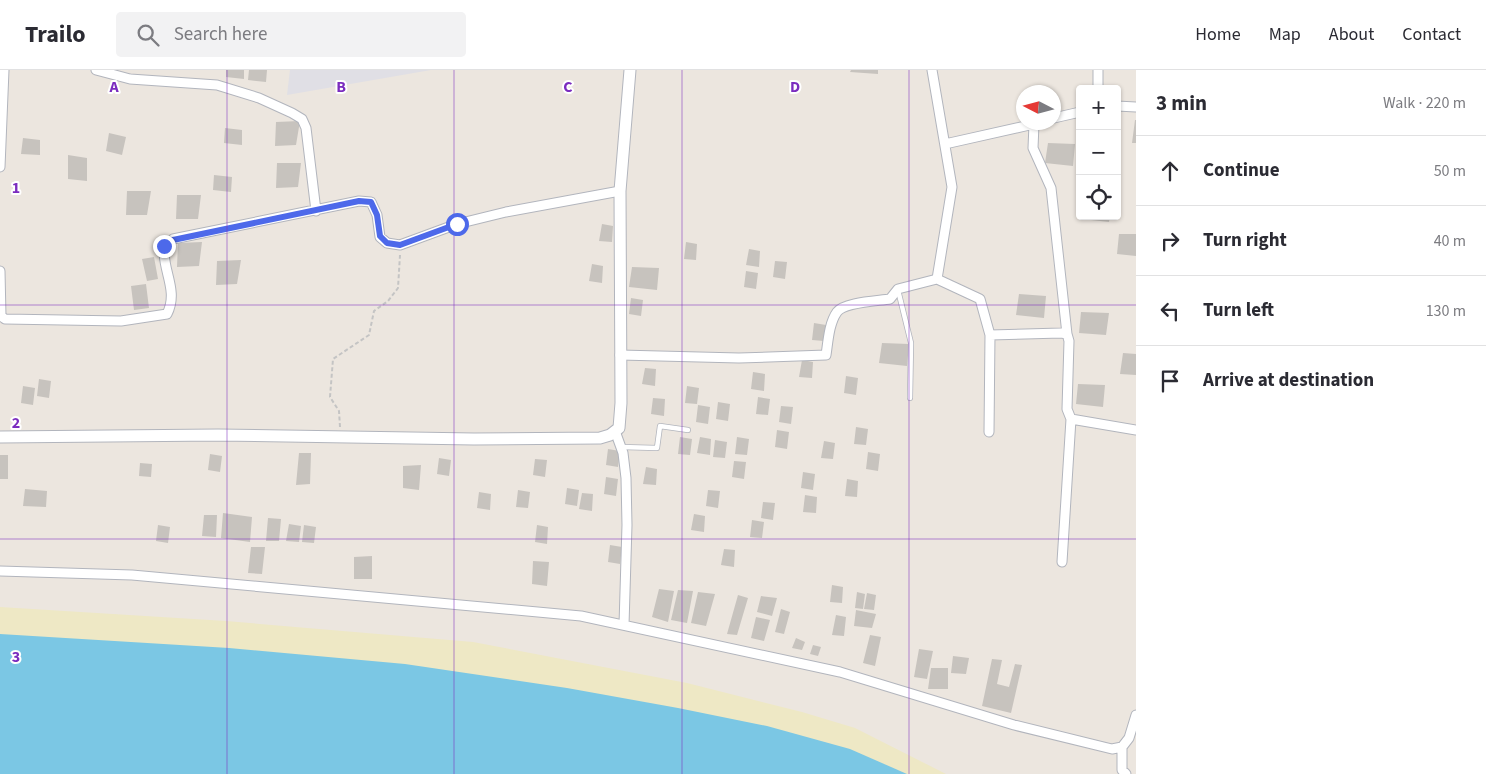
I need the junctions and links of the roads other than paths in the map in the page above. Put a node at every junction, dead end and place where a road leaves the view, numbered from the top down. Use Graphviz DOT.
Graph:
graph roads {
  1 [pos="4,70"];
  2 [pos="96,70"];
  3 [pos="630,70"];
  4 [pos="932,70"];
  5 [pos="1098,70"];
  6 [pos="1098,85"];
  7 [pos="1121,106"];
  8 [pos="1136,107"];
  9 [pos="1076,113"];
  10 [pos="1061,116"];
  11 [pos="1016,128"];
  12 [pos="1035,130"];
  13 [pos="945,144"];
  14 [pos="0,167"];
  15 [pos="620,191"];
  16 [pos="316,211"];
  17 [pos="0,271"];
  18 [pos="937,279"];
  19 [pos="898,289"];
  20 [pos="3,319"];
  21 [pos="1067,334"];
  22 [pos="990,335"];
  23 [pos="620,355"];
  24 [pos="910,398"];
  25 [pos="1071,419"];
  26 [pos="688,430"];
  27 [pos="1136,430"];
  28 [pos="615,431"];
  29 [pos="989,432"];
  30 [pos="0,437"];
  31 [pos="621,447"];
  32 [pos="1062,562"];
  33 [pos="0,571"];
  34 [pos="624,626"];
  35 [pos="1136,715"];
  36 [pos="1122,747"];
  37 [pos="1126,774"];
  1 -- 14 [label="street"];
  2 -- 16 [label="street"];
  3 -- 15 [label="street"];
  4 -- 13 [label="street"];
  5 -- 6 [label="street"];
  7 -- 8 [label="street"];
  9 -- 10 [label="street"];
  11 -- 13 [label="street"];
  12 -- 21 [label="street"];
  13 -- 18 [label="street"];
  15 -- 16 [label="street"];
  15 -- 23 [label="street"];
  16 -- 20 [label="street"];
  17 -- 20 [label="street"];
  18 -- 19 [label="street"];
  18 -- 22 [label="street"];
  19 -- 23 [label="street"];
  19 -- 24 [label="lane"];
  21 -- 22 [label="street"];
  21 -- 25 [label="street"];
  22 -- 29 [label="street"];
  23 -- 28 [label="street"];
  25 -- 27 [label="street"];
  25 -- 32 [label="street"];
  26 -- 31 [label="lane"];
  28 -- 30 [label="street"];
  28 -- 31 [label="street"];
  31 -- 34 [label="street"];
  33 -- 34 [label="street"];
  34 -- 36 [label="street"];
  35 -- 36 [label="street"];
  36 -- 37 [label="street"];
}
